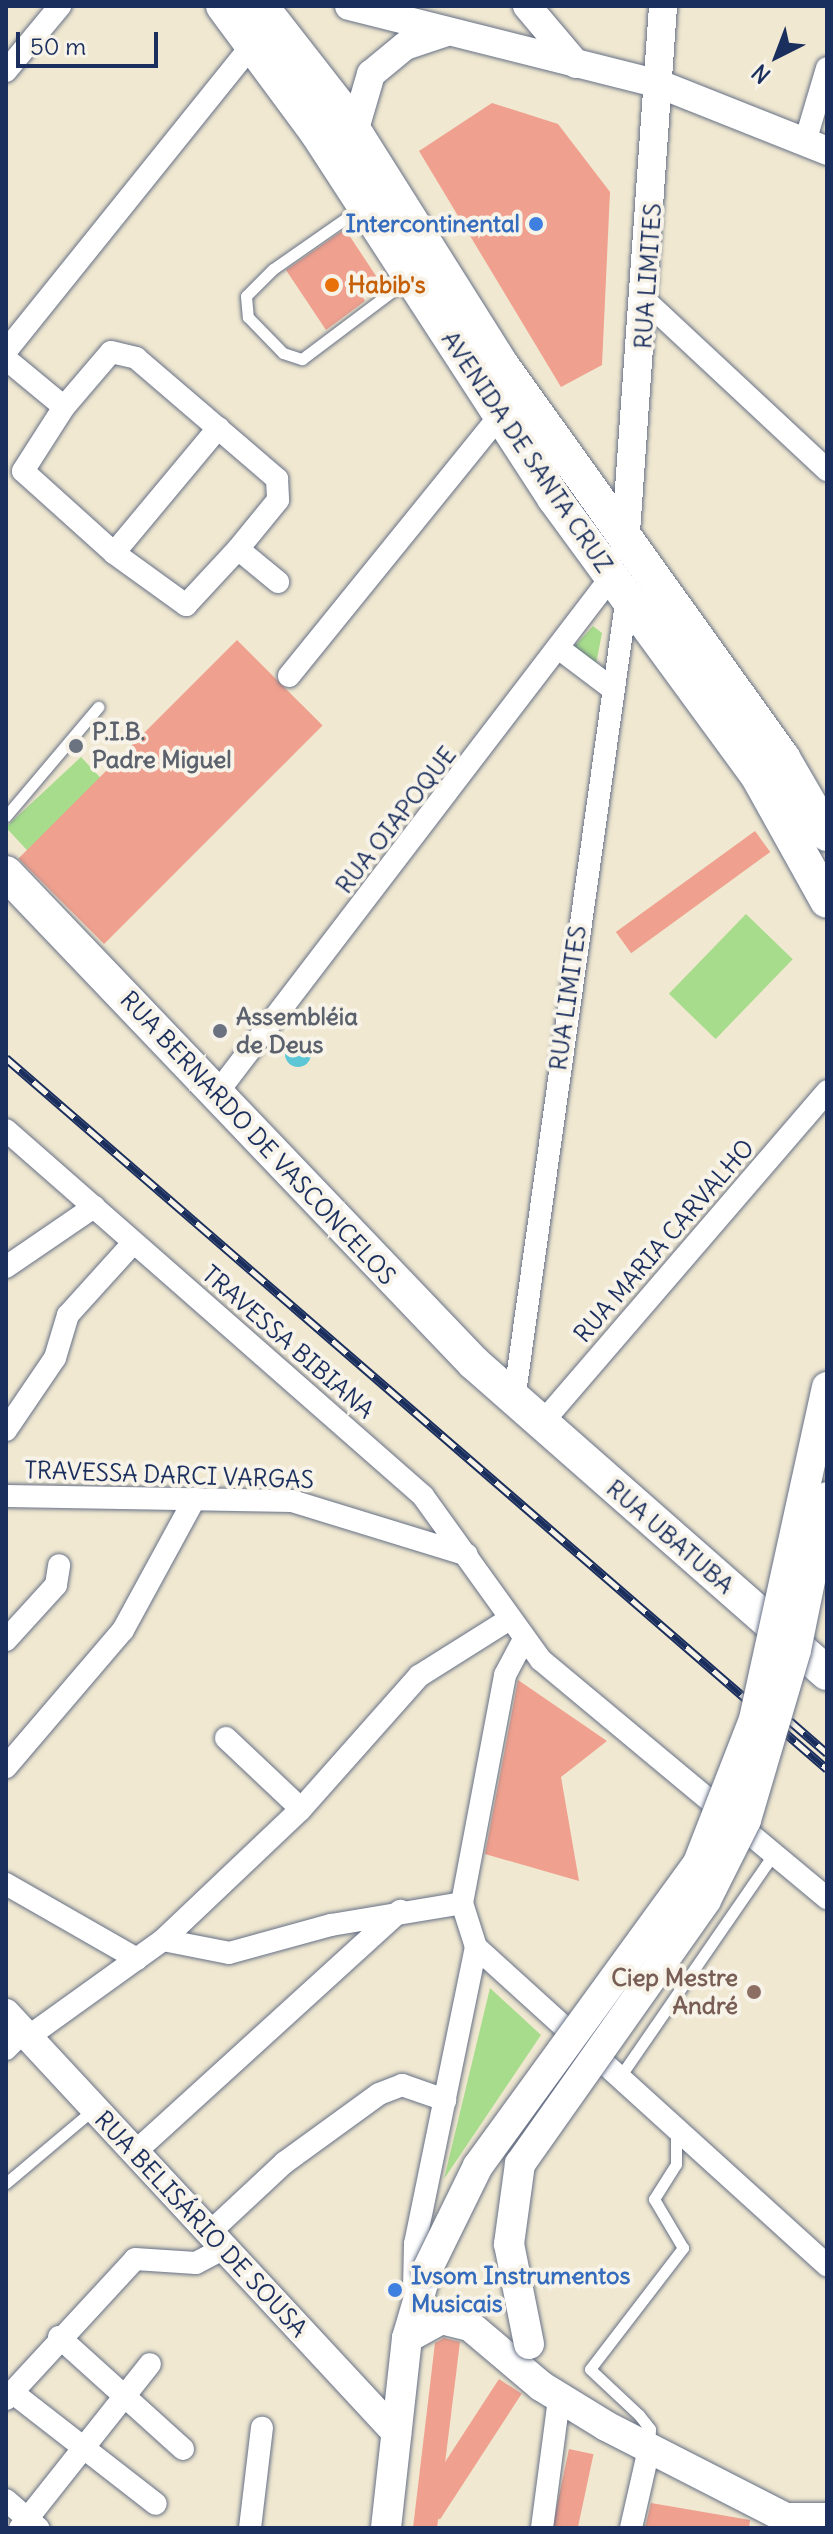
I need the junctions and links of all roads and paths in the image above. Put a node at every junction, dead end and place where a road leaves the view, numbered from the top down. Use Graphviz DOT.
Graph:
graph roads {
  1 [pos="60,6"];
  2 [pos="223,6"];
  3 [pos="261,6"];
  4 [pos="349,6"];
  5 [pos="525,6"];
  6 [pos="663,6"];
  7 [pos="444,33"];
  8 [pos="254,43"];
  9 [pos="498,45"];
  10 [pos="576,64"];
  11 [pos="827,68"];
  12 [pos="6,71"];
  13 [pos="659,84"];
  14 [pos="354,129"];
  15 [pos="816,147"];
  16 [pos="356,193"];
  17 [pos="410,278"];
  18 [pos="648,303"];
  19 [pos="6,351"];
  20 [pos="6,359"];
  21 [pos="64,407"];
  22 [pos="498,418"];
  23 [pos="218,428"];
  24 [pos="827,470"];
  25 [pos="238,549"];
  26 [pos="114,553"];
  27 [pos="621,573"];
  28 [pos="278,582"];
  29 [pos="561,650"];
  30 [pos="289,676"];
  31 [pos="610,687"];
  32 [pos="98,707"];
  33 [pos="6,816"];
  34 [pos="827,834"];
  35 [pos="6,873"];
  36 [pos="827,901"];
  37 [pos="827,1091"];
  38 [pos="217,1093"];
  39 [pos="6,1130"];
  40 [pos="94,1207"];
  41 [pos="133,1243"];
  42 [pos="6,1267"];
  43 [pos="827,1387"];
  44 [pos="514,1400"];
  45 [pos="541,1424"];
  46 [pos="6,1430"];
  47 [pos="6,1496"];
  48 [pos="827,1497"];
  49 [pos="195,1498"];
  50 [pos="467,1555"];
  51 [pos="59,1565"];
  52 [pos="508,1620"];
  53 [pos="6,1640"];
  54 [pos="523,1641"];
  55 [pos="827,1673"];
  56 [pos="226,1738"];
  57 [pos="6,1767"];
  58 [pos="301,1809"];
  59 [pos="775,1852"];
  60 [pos="6,1884"];
  61 [pos="827,1898"];
  62 [pos="462,1903"];
  63 [pos="400,1911"];
  64 [pos="163,1940"];
  65 [pos="476,1947"];
  66 [pos="137,1959"];
  67 [pos="16,2033"];
  68 [pos="618,2078"];
  69 [pos="445,2100"];
  70 [pos="95,2108"];
  71 [pos="676,2129"];
  72 [pos="134,2153"];
  73 [pos="6,2183"];
  74 [pos="216,2241"];
  75 [pos="827,2265"];
  76 [pos="410,2324"];
  77 [pos="59,2337"];
  78 [pos="150,2364"];
  79 [pos="550,2392"];
  80 [pos="9,2396"];
  81 [pos="123,2399"];
  82 [pos="262,2428"];
  83 [pos="397,2434"];
  84 [pos="183,2449"];
  85 [pos="649,2449"];
  86 [pos="82,2451"];
  87 [pos="717,2486"];
  88 [pos="6,2500"];
  89 [pos="156,2504"];
  90 [pos="827,2518"];
  91 [pos="28,2525"];
  92 [pos="250,2528"];
  93 [pos="386,2528"];
  94 [pos="542,2528"];
  95 [pos="631,2528"];
  96 [pos="753,2528"];
  1 -- 12 [label="street"];
  2 -- 8 [label="main road, AVENIDA DE SANTA CRUZ"];
  3 -- 14 [label="main road, AVENIDA DE SANTA CRUZ"];
  4 -- 7 [label="street"];
  5 -- 9 [label="street"];
  5 -- 10 [label="street"];
  6 -- 13 [label="street, RUA LIMITES"];
  7 -- 9 [label="street"];
  7 -- 14 [label="street"];
  8 -- 16 [label="main road, AVENIDA DE SANTA CRUZ"];
  8 -- 19 [label="street"];
  9 -- 10 [label="street"];
  10 -- 13 [label="street"];
  11 -- 15 [label="street"];
  13 -- 15 [label="street"];
  13 -- 18 [label="street, RUA LIMITES"];
  14 -- 16 [label="street"];
  14 -- 27 [label="main road, AVENIDA DE SANTA CRUZ"];
  16 -- 17 [label="main road, AVENIDA DE SANTA CRUZ"];
  16 -- 17 [label="lane"];
  17 -- 22 [label="main road, AVENIDA DE SANTA CRUZ"];
  18 -- 24 [label="street"];
  18 -- 27 [label="street, RUA LIMITES"];
  20 -- 21 [label="street"];
  21 -- 23 [label="street"];
  21 -- 26 [label="street"];
  22 -- 27 [label="main road, AVENIDA DE SANTA CRUZ"];
  22 -- 30 [label="street"];
  23 -- 25 [label="street"];
  23 -- 26 [label="street"];
  25 -- 26 [label="street"];
  25 -- 28 [label="street"];
  27 -- 29 [label="street, RUA OIAPOQUE"];
  27 -- 31 [label="street, RUA LIMITES"];
  27 -- 34 [label="main road, AVENIDA DE SANTA CRUZ"];
  27 -- 36 [label="main road, AVENIDA DE SANTA CRUZ"];
  29 -- 31 [label="street"];
  29 -- 38 [label="street, RUA OIAPOQUE"];
  31 -- 44 [label="street, RUA LIMITES"];
  32 -- 33 [label="lane"];
  35 -- 38 [label="main road, RUA BERNARDO DE VASCONCELOS"];
  37 -- 45 [label="street, RUA MARIA CARVALHO"];
  38 -- 44 [label="main road, RUA BERNARDO DE VASCONCELOS"];
  39 -- 40 [label="street, TRAVESSA BIBIANA"];
  40 -- 41 [label="street, TRAVESSA BIBIANA"];
  40 -- 42 [label="street"];
  41 -- 46 [label="street"];
  41 -- 50 [label="street, TRAVESSA BIBIANA"];
  43 -- 76 [label="main road, bridge"];
  44 -- 45 [label="main road, RUA UBATUBA"];
  45 -- 55 [label="main road, RUA UBATUBA"];
  47 -- 49 [label="street, TRAVESSA DARCI VARGAS"];
  48 -- 79 [label="main road, bridge"];
  49 -- 50 [label="street, TRAVESSA DARCI VARGAS"];
  49 -- 57 [label="street"];
  50 -- 52 [label="street, TRAVESSA BIBIANA"];
  51 -- 53 [label="street"];
  52 -- 54 [label="street, TRAVESSA BIBIANA"];
  52 -- 58 [label="street"];
  54 -- 59 [label="street, TRAVESSA BIBIANA"];
  54 -- 62 [label="street"];
  56 -- 58 [label="street"];
  58 -- 64 [label="street"];
  59 -- 61 [label="street, TRAVESSA BIBIANA"];
  59 -- 68 [label="lane"];
  60 -- 66 [label="street"];
  62 -- 63 [label="street"];
  62 -- 65 [label="street"];
  63 -- 64 [label="street"];
  63 -- 72 [label="street"];
  64 -- 66 [label="street"];
  65 -- 68 [label="street"];
  65 -- 69 [label="street"];
  66 -- 67 [label="street"];
  67 -- 70 [label="street, RUA BELISÁRIO DE SOUSA"];
  68 -- 71 [label="street"];
  69 -- 74 [label="street"];
  69 -- 76 [label="street"];
  70 -- 72 [label="street, RUA BELISÁRIO DE SOUSA"];
  70 -- 73 [label="lane"];
  71 -- 75 [label="street"];
  71 -- 85 [label="lane"];
  72 -- 74 [label="street, RUA BELISÁRIO DE SOUSA"];
  74 -- 77 [label="street"];
  74 -- 83 [label="street, RUA BELISÁRIO DE SOUSA"];
  76 -- 79 [label="main road"];
  76 -- 83 [label="main road"];
  77 -- 80 [label="street"];
  77 -- 81 [label="street"];
  78 -- 81 [label="street"];
  79 -- 85 [label="main road"];
  79 -- 94 [label="street"];
  80 -- 86 [label="street"];
  81 -- 84 [label="street"];
  81 -- 86 [label="street"];
  82 -- 92 [label="street"];
  83 -- 93 [label="main road"];
  85 -- 87 [label="main road"];
  85 -- 95 [label="street"];
  86 -- 89 [label="street"];
  86 -- 91 [label="street"];
  87 -- 90 [label="main road"];
  87 -- 96 [label="main road"];
  88 -- 91 [label="street"];
}
